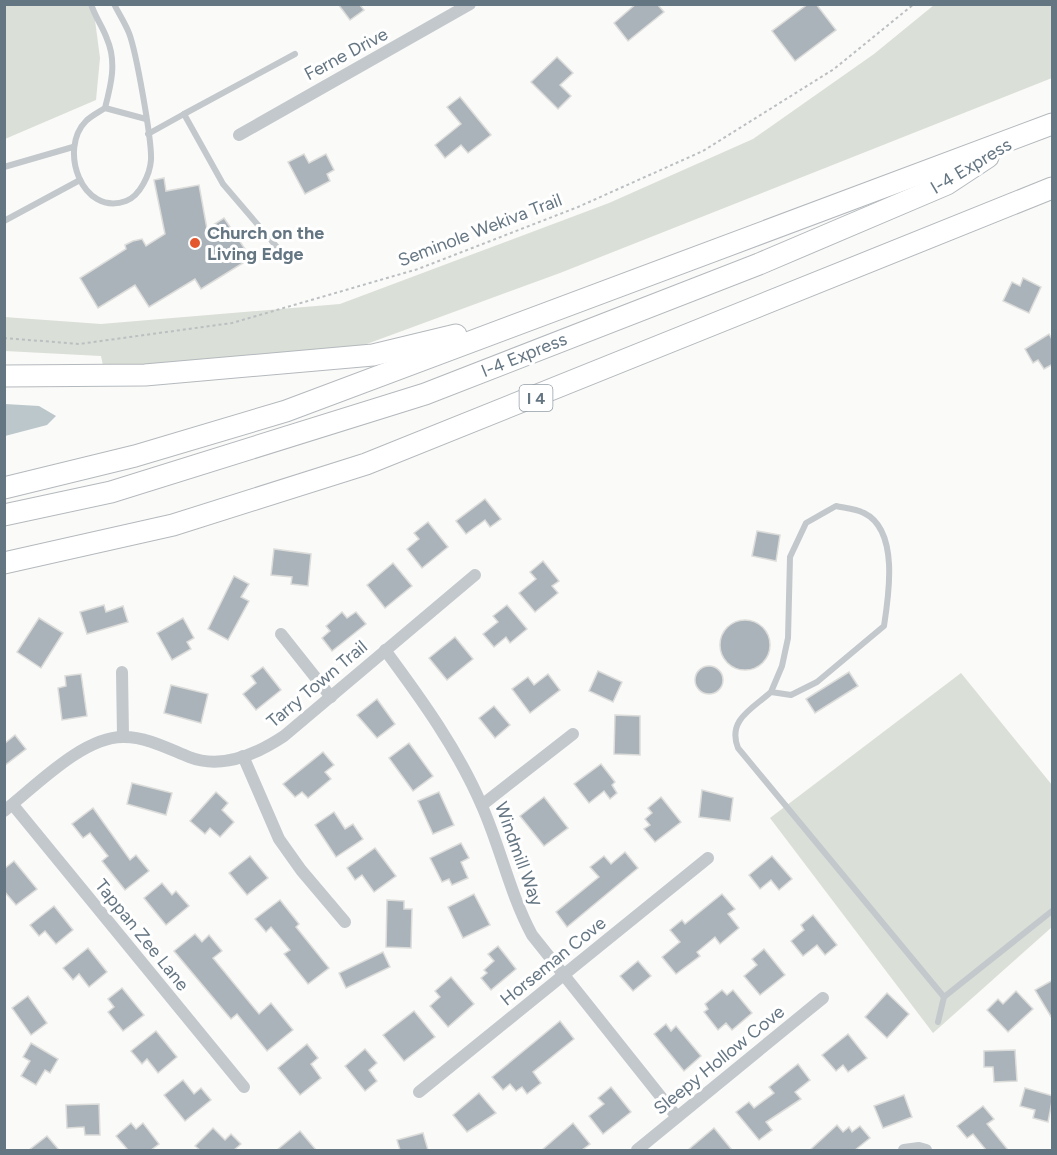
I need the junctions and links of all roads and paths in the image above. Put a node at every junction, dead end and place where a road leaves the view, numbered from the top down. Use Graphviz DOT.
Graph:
graph roads {
  1 [pos="92,4"];
  2 [pos="114,4"];
  3 [pos="470,4"];
  4 [pos="914,4"];
  5 [pos="295,54"];
  6 [pos="105,108"];
  7 [pos="184,114"];
  8 [pos="146,119"];
  9 [pos="1053,124"];
  10 [pos="148,134"];
  11 [pos="239,135"];
  12 [pos="1020,136"];
  13 [pos="73,147"];
  14 [pos="4,167"];
  15 [pos="80,180"];
  16 [pos="1053,188"];
  17 [pos="4,221"];
  18 [pos="282,253"];
  19 [pos="634,281"];
  20 [pos="4,338"];
  21 [pos="4,376"];
  22 [pos="4,488"];
  23 [pos="4,515"];
  24 [pos="4,563"];
  25 [pos="475,575"];
  26 [pos="281,634"];
  27 [pos="385,650"];
  28 [pos="122,672"];
  29 [pos="771,692"];
  30 [pos="331,697"];
  31 [pos="573,734"];
  32 [pos="123,736"];
  33 [pos="243,756"];
  34 [pos="482,805"];
  35 [pos="8,808"];
  36 [pos="708,858"];
  37 [pos="1053,911"];
  38 [pos="345,922"];
  39 [pos="563,976"];
  40 [pos="944,997"];
  41 [pos="823,998"];
  42 [pos="938,1022"];
  43 [pos="244,1087"];
  44 [pos="419,1092"];
  45 [pos="677,1117"];
  46 [pos="637,1150"];
  47 [pos="904,1150"];
  48 [pos="926,1150"];
  1 -- 6 [label="lane"];
  2 -- 8 [label="lane"];
  3 -- 11 [label="street, Ferne Drive"];
  4 -- 20 [label="path, Seminole Wekiva Trail"];
  5 -- 7 [label="lane"];
  6 -- 8 [label="lane"];
  6 -- 13 [label="lane"];
  7 -- 10 [label="lane"];
  7 -- 18 [label="lane"];
  8 -- 10 [label="lane"];
  9 -- 12 [label="highway"];
  10 -- 15 [label="lane"];
  12 -- 19 [label="highway"];
  12 -- 23 [label="highway, I-4 Express"];
  13 -- 14 [label="lane"];
  13 -- 15 [label="lane"];
  15 -- 17 [label="lane"];
  16 -- 24 [label="highway, I 4"];
  19 -- 21 [label="highway"];
  19 -- 22 [label="highway"];
  25 -- 27 [label="street, Tarry Town Trail"];
  26 -- 30 [label="street"];
  27 -- 30 [label="street, Tarry Town Trail"];
  27 -- 34 [label="street, Windmill Way"];
  28 -- 32 [label="street"];
  29 -- 29 [label="lane"];
  29 -- 40 [label="lane"];
  30 -- 33 [label="street, Tarry Town Trail"];
  31 -- 34 [label="street"];
  32 -- 33 [label="street, Tarry Town Trail"];
  32 -- 35 [label="street"];
  33 -- 38 [label="street"];
  34 -- 39 [label="street, Windmill Way"];
  35 -- 43 [label="street, Tappan Zee Lane"];
  36 -- 39 [label="street, Horseman Cove"];
  37 -- 40 [label="lane"];
  39 -- 44 [label="street, Horseman Cove"];
  39 -- 45 [label="street, Windmill Way"];
  40 -- 42 [label="lane"];
  41 -- 45 [label="street, Sleepy Hollow Cove"];
  45 -- 46 [label="street, Sleepy Hollow Cove"];
  47 -- 48 [label="street"];
}
